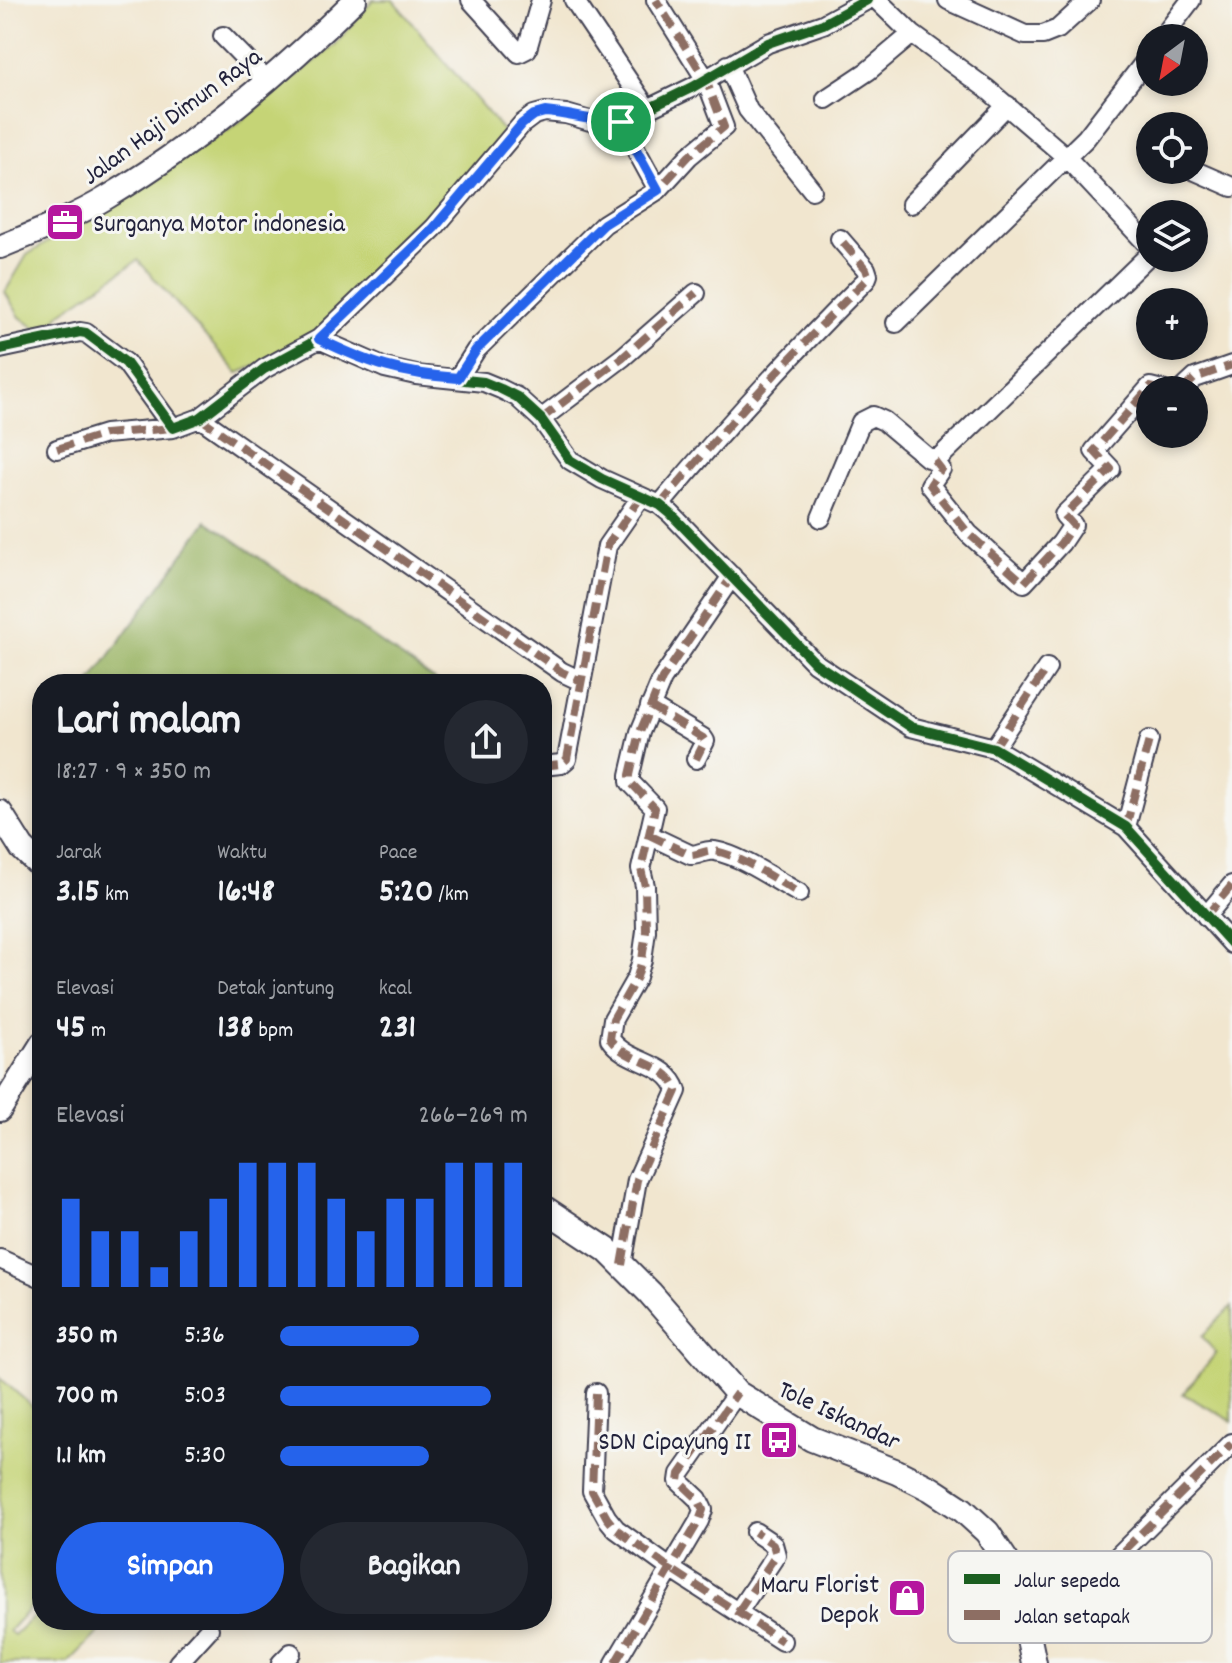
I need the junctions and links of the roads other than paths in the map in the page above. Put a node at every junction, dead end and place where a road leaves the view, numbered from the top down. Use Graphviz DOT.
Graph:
graph roads {
  1 [pos="355,0"];
  2 [pos="471,0"];
  3 [pos="541,0"];
  4 [pos="574,0"];
  5 [pos="656,0"];
  6 [pos="867,0"];
  7 [pos="877,0"];
  8 [pos="948,0"];
  9 [pos="1090,0"];
  10 [pos="1191,0"];
  11 [pos="1173,24"];
  12 [pos="912,34"];
  13 [pos="223,36"];
  14 [pos="728,65"];
  15 [pos="1136,73"];
  16 [pos="706,80"];
  17 [pos="267,81"];
  18 [pos="826,99"];
  19 [pos="1007,105"];
  20 [pos="648,110"];
  21 [pos="621,122"];
  22 [pos="1065,156"];
  23 [pos="1208,177"];
  24 [pos="1232,187"];
  25 [pos="658,190"];
  26 [pos="812,190"];
  27 [pos="911,204"];
  28 [pos="1136,232"];
  29 [pos="840,239"];
  30 [pos="0,247"];
  31 [pos="1136,268"];
  32 [pos="696,293"];
  33 [pos="896,323"];
  34 [pos="319,339"];
  35 [pos="0,349"];
  36 [pos="1232,365"];
  37 [pos="1201,376"];
  38 [pos="458,378"];
  39 [pos="1136,403"];
  40 [pos="200,418"];
  41 [pos="541,419"];
  42 [pos="173,428"];
  43 [pos="57,449"];
  44 [pos="934,460"];
  45 [pos="641,497"];
  46 [pos="660,505"];
  47 [pos="821,518"];
  48 [pos="732,576"];
  49 [pos="1047,668"];
  50 [pos="581,681"];
  51 [pos="650,706"];
  52 [pos="1149,740"];
  53 [pos="994,748"];
  54 [pos="696,759"];
  55 [pos="552,765"];
  56 [pos="0,813"];
  57 [pos="1126,827"];
  58 [pos="649,835"];
  59 [pos="32,858"];
  60 [pos="1232,885"];
  61 [pos="799,893"];
  62 [pos="1206,916"];
  63 [pos="1232,944"];
  64 [pos="32,1059"];
  65 [pos="0,1110"];
  66 [pos="552,1214"];
  67 [pos="0,1259"];
  68 [pos="622,1265"];
  69 [pos="32,1273"];
  70 [pos="596,1393"];
  71 [pos="737,1393"];
  72 [pos="1232,1443"];
  73 [pos="755,1532"];
  74 [pos="1000,1551"];
  75 [pos="1123,1551"];
  76 [pos="671,1569"];
  77 [pos="738,1612"];
  78 [pos="208,1630"];
  79 [pos="782,1641"];
  80 [pos="1030,1643"];
  81 [pos="178,1663"];
  82 [pos="615,1663"];
  83 [pos="1034,1663"];
  1 -- 17 [label="street, Jalan Haji Dimun Raya"];
  2 -- 3 [label="street"];
  4 -- 20 [label="street"];
  5 -- 16 [label="street"];
  6 -- 14 [label="street"];
  7 -- 12 [label="street"];
  8 -- 9 [label="street"];
  10 -- 11 [label="street"];
  12 -- 18 [label="street"];
  12 -- 19 [label="street"];
  13 -- 17 [label="street"];
  14 -- 16 [label="street"];
  14 -- 26 [label="street"];
  15 -- 22 [label="street"];
  16 -- 20 [label="street"];
  16 -- 25 [label="street"];
  17 -- 30 [label="street, Jalan Haji Dimun Raya"];
  19 -- 22 [label="street"];
  19 -- 27 [label="street"];
  20 -- 21 [label="street"];
  21 -- 25 [label="street"];
  21 -- 34 [label="street"];
  22 -- 28 [label="street"];
  22 -- 33 [label="street"];
  23 -- 24 [label="street"];
  25 -- 38 [label="street"];
  29 -- 46 [label="street"];
  31 -- 44 [label="street"];
  32 -- 41 [label="street"];
  34 -- 38 [label="street"];
  34 -- 40 [label="street"];
  35 -- 42 [label="street"];
  36 -- 37 [label="street"];
  38 -- 41 [label="street"];
  39 -- 44 [label="street"];
  40 -- 42 [label="street"];
  40 -- 50 [label="street"];
  41 -- 45 [label="street"];
  42 -- 43 [label="street"];
  44 -- 47 [label="street"];
  45 -- 46 [label="street"];
  45 -- 50 [label="street"];
  46 -- 48 [label="street"];
  48 -- 51 [label="street"];
  48 -- 53 [label="street"];
  49 -- 53 [label="street"];
  50 -- 55 [label="street"];
  51 -- 54 [label="street"];
  51 -- 58 [label="street"];
  52 -- 57 [label="street"];
  53 -- 57 [label="street"];
  56 -- 59 [label="main road"];
  57 -- 62 [label="street"];
  58 -- 61 [label="street"];
  58 -- 68 [label="street"];
  60 -- 62 [label="street"];
  62 -- 63 [label="street"];
  64 -- 65 [label="street"];
  66 -- 68 [label="main road, Tole Iskandar"];
  67 -- 69 [label="street"];
  68 -- 71 [label="main road, Tole Iskandar"];
  70 -- 76 [label="street"];
  71 -- 74 [label="main road, Tole Iskandar"];
  71 -- 76 [label="street"];
  72 -- 75 [label="street"];
  73 -- 77 [label="street"];
  76 -- 77 [label="street"];
  76 -- 82 [label="street"];
  77 -- 79 [label="street"];
  78 -- 81 [label="street"];
  80 -- 83 [label="main road, Tole Iskandar"];
}
